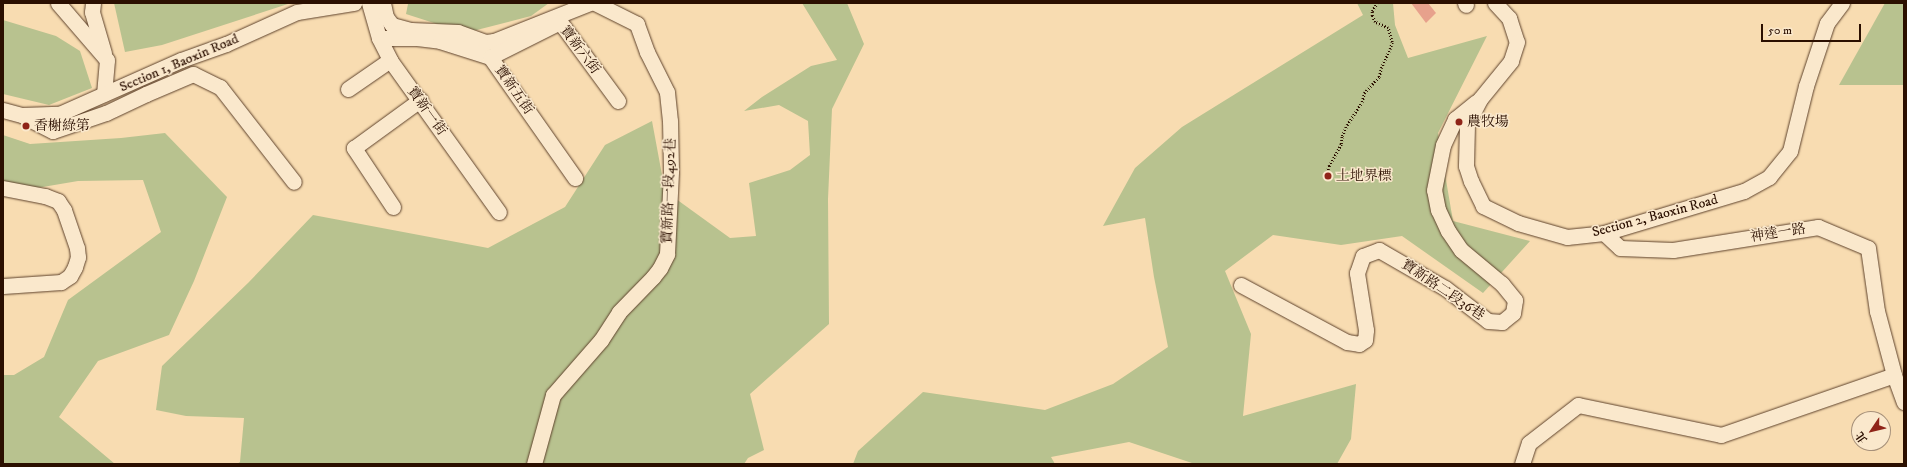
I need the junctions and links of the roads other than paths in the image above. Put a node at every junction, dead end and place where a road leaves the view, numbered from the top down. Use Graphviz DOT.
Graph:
graph roads {
  1 [pos="58,3"];
  2 [pos="93,3"];
  3 [pos="354,3"];
  4 [pos="369,3"];
  5 [pos="383,3"];
  6 [pos="590,3"];
  7 [pos="595,3"];
  8 [pos="1496,3"];
  9 [pos="1842,3"];
  10 [pos="379,38"];
  11 [pos="490,57"];
  12 [pos="106,60"];
  13 [pos="390,60"];
  14 [pos="348,89"];
  15 [pos="104,94"];
  16 [pos="1480,99"];
  17 [pos="420,100"];
  18 [pos="618,101"];
  19 [pos="3,110"];
  20 [pos="22,115"];
  21 [pos="576,178"];
  22 [pos="294,182"];
  23 [pos="3,188"];
  24 [pos="393,207"];
  25 [pos="499,212"];
  26 [pos="1604,233"];
  27 [pos="1241,285"];
  28 [pos="3,286"];
  29 [pos="1894,374"];
  30 [pos="1904,402"];
  31 [pos="534,464"];
  32 [pos="1522,464"];
  1 -- 12 [label="street"];
  2 -- 12 [label="street"];
  3 -- 15 [label="street, Section 1, Baoxin Road"];
  4 -- 10 [label="street, 寶新一街"];
  5 -- 6 [label="street"];
  7 -- 31 [label="street, 寶新路一段492巷"];
  8 -- 16 [label="street, Section 2, Baoxin Road"];
  9 -- 26 [label="street, Section 2, Baoxin Road"];
  10 -- 11 [label="street, 寶新五街"];
  10 -- 13 [label="street, 寶新一街"];
  11 -- 18 [label="street, 寶新六街"];
  11 -- 21 [label="street, 寶新五街"];
  12 -- 15 [label="street"];
  13 -- 14 [label="street"];
  13 -- 17 [label="street, 寶新一街"];
  15 -- 20 [label="street, Section 1, Baoxin Road"];
  16 -- 26 [label="street, Section 2, Baoxin Road"];
  16 -- 27 [label="street, 寶新路二段36巷"];
  17 -- 24 [label="street"];
  17 -- 25 [label="street, 寶新一街"];
  19 -- 20 [label="street, Section 1, Baoxin Road"];
  20 -- 22 [label="street"];
  23 -- 28 [label="street"];
  26 -- 29 [label="street, 神達一路"];
  29 -- 30 [label="street, 神達一路"];
  29 -- 32 [label="street"];
}
